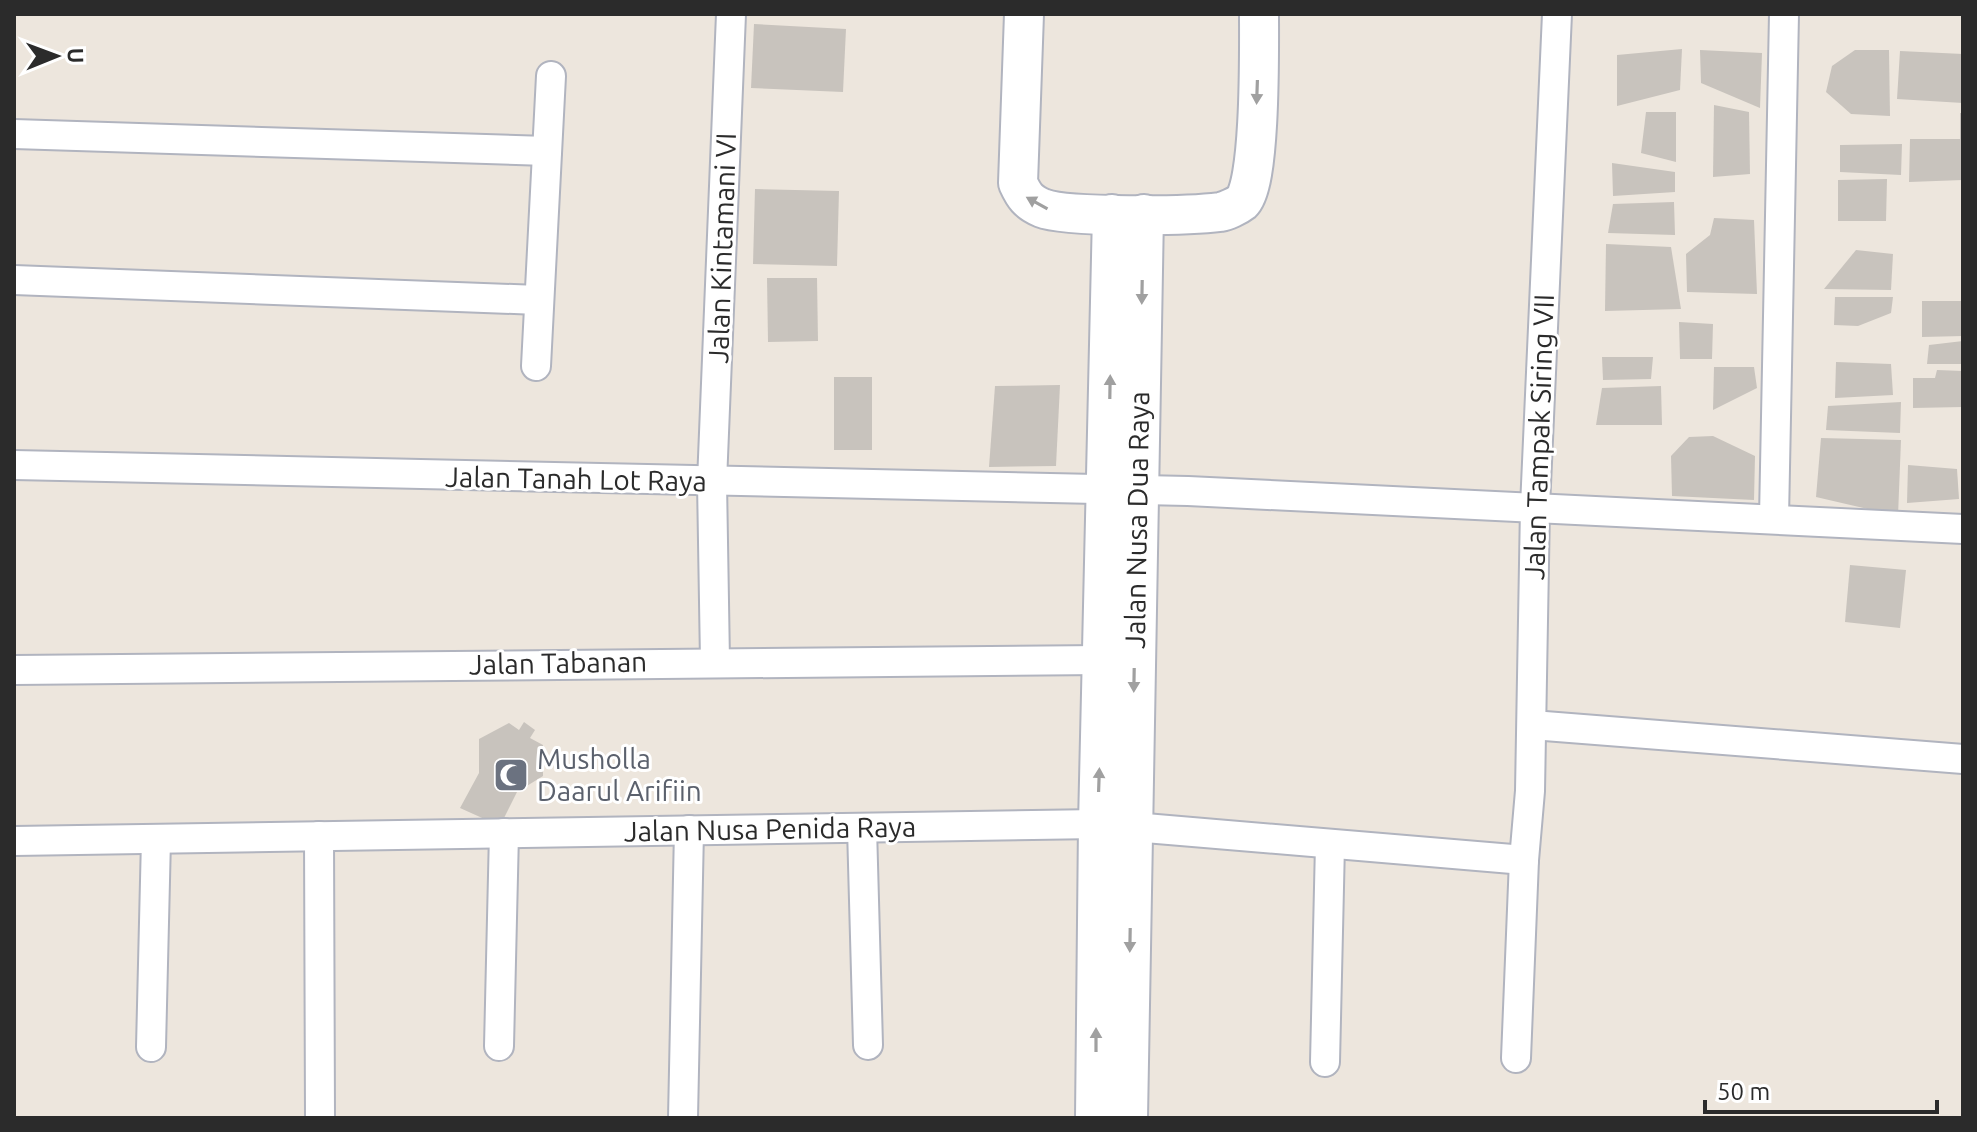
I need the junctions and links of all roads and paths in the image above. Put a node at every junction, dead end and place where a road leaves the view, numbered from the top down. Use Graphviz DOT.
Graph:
graph roads {
  1 [pos="731,14"];
  2 [pos="1024,14"];
  3 [pos="1259,14"];
  4 [pos="1557,14"];
  5 [pos="1784,14"];
  6 [pos="551,76"];
  7 [pos="14,134"];
  8 [pos="547,151"];
  9 [pos="1128,214"];
  10 [pos="14,280"];
  11 [pos="538,300"];
  12 [pos="536,366"];
  13 [pos="14,465"];
  14 [pos="712,482"];
  15 [pos="1122,490"];
  16 [pos="1535,507"];
  17 [pos="1774,518"];
  18 [pos="1963,529"];
  19 [pos="1102,660"];
  20 [pos="715,661"];
  21 [pos="14,670"];
  22 [pos="1532,725"];
  23 [pos="1963,759"];
  24 [pos="1114,824"];
  25 [pos="862,828"];
  26 [pos="689,830"];
  27 [pos="504,833"];
  28 [pos="319,836"];
  29 [pos="156,839"];
  30 [pos="14,841"];
  31 [pos="1330,844"];
  32 [pos="1524,860"];
  33 [pos="868,1045"];
  34 [pos="499,1046"];
  35 [pos="151,1047"];
  36 [pos="1516,1058"];
  37 [pos="1325,1062"];
  38 [pos="320,1118"];
  39 [pos="683,1118"];
  40 [pos="1095,1118"];
  41 [pos="1128,1118"];
  1 -- 14 [label="street, Jalan Kintamani VI"];
  9 -- 2 [label="street, one-way"];
  3 -- 9 [label="street, one-way"];
  4 -- 16 [label="street, Jalan Tampak Siring VII"];
  5 -- 17 [label="street"];
  6 -- 8 [label="street"];
  7 -- 8 [label="street"];
  8 -- 11 [label="street"];
  9 -- 15 [label="street, Jalan Nusa Dua Raya"];
  10 -- 11 [label="street"];
  11 -- 12 [label="street"];
  13 -- 14 [label="street, Jalan Tanah Lot Raya"];
  14 -- 15 [label="street, Jalan Tanah Lot Raya"];
  14 -- 20 [label="street, Jalan Kintamani VI"];
  15 -- 16 [label="street, Jalan Tanah Lot Raya"];
  15 -- 19 [label="street, Jalan Nusa Dua Raya"];
  15 -- 24 [label="street, Jalan Nusa Dua Raya, one-way"];
  16 -- 17 [label="street, Jalan Tanah Lot Raya"];
  16 -- 22 [label="street, Jalan Tampak Siring VII"];
  17 -- 18 [label="street, Jalan Tanah Lot Raya"];
  19 -- 20 [label="street, Jalan Tabanan"];
  24 -- 19 [label="street, Jalan Nusa Dua Raya, one-way"];
  20 -- 21 [label="street, Jalan Tabanan"];
  22 -- 23 [label="street"];
  22 -- 32 [label="street, Jalan Tampak Siring VII"];
  24 -- 25 [label="street, Jalan Nusa Penida Raya"];
  24 -- 31 [label="street, Jalan Nusa Penida Raya"];
  40 -- 24 [label="street, Jalan Nusa Dua Raya, one-way"];
  24 -- 41 [label="street, Jalan Nusa Dua Raya, one-way"];
  25 -- 26 [label="street, Jalan Nusa Penida Raya"];
  25 -- 33 [label="street"];
  26 -- 27 [label="street, Jalan Nusa Penida Raya"];
  26 -- 39 [label="street"];
  27 -- 28 [label="street, Jalan Nusa Penida Raya"];
  27 -- 34 [label="street"];
  28 -- 29 [label="street, Jalan Nusa Penida Raya"];
  28 -- 38 [label="street"];
  29 -- 30 [label="street, Jalan Nusa Penida Raya"];
  29 -- 35 [label="street"];
  31 -- 32 [label="street, Jalan Nusa Penida Raya"];
  31 -- 37 [label="street"];
  32 -- 36 [label="street, Jalan Tampak Siring VII"];
}
